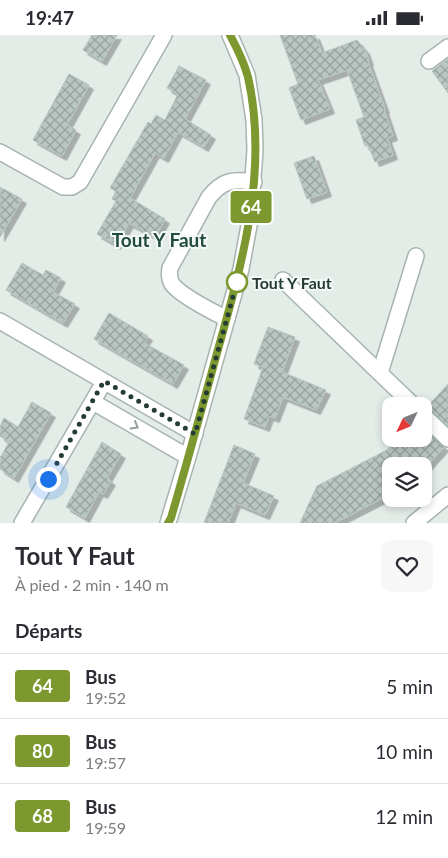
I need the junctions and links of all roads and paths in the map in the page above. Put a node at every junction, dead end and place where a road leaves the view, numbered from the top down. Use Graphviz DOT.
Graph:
graph roads {
  1 [pos="164,35"];
  2 [pos="230,35"];
  3 [pos="448,47"];
  4 [pos="429,61"];
  5 [pos="0,152"];
  6 [pos="254,182"];
  7 [pos="416,256"];
  8 [pos="283,281"];
  9 [pos="227,319"];
  10 [pos="0,321"];
  11 [pos="380,373"];
  12 [pos="104,381"];
  13 [pos="405,397"];
  14 [pos="93,402"];
  15 [pos="432,424"];
  16 [pos="195,434"];
  17 [pos="448,439"];
  18 [pos="188,457"];
  19 [pos="448,495"];
  20 [pos="171,521"];
  21 [pos="22,523"];
  22 [pos="414,523"];
  1 -- 5 [label="street"];
  2 -- 6 [label="street"];
  3 -- 4 [label="street"];
  6 -- 9 [label="street"];
  6 -- 9 [label="street"];
  7 -- 11 [label="street"];
  8 -- 11 [label="street"];
  9 -- 16 [label="street"];
  10 -- 12 [label="street"];
  11 -- 13 [label="street"];
  12 -- 14 [label="street"];
  12 -- 16 [label="street"];
  14 -- 18 [label="street, one-way"];
  14 -- 21 [label="street"];
  15 -- 17 [label="street"];
  16 -- 18 [label="street"];
  18 -- 20 [label="street"];
  19 -- 22 [label="street"];
}
